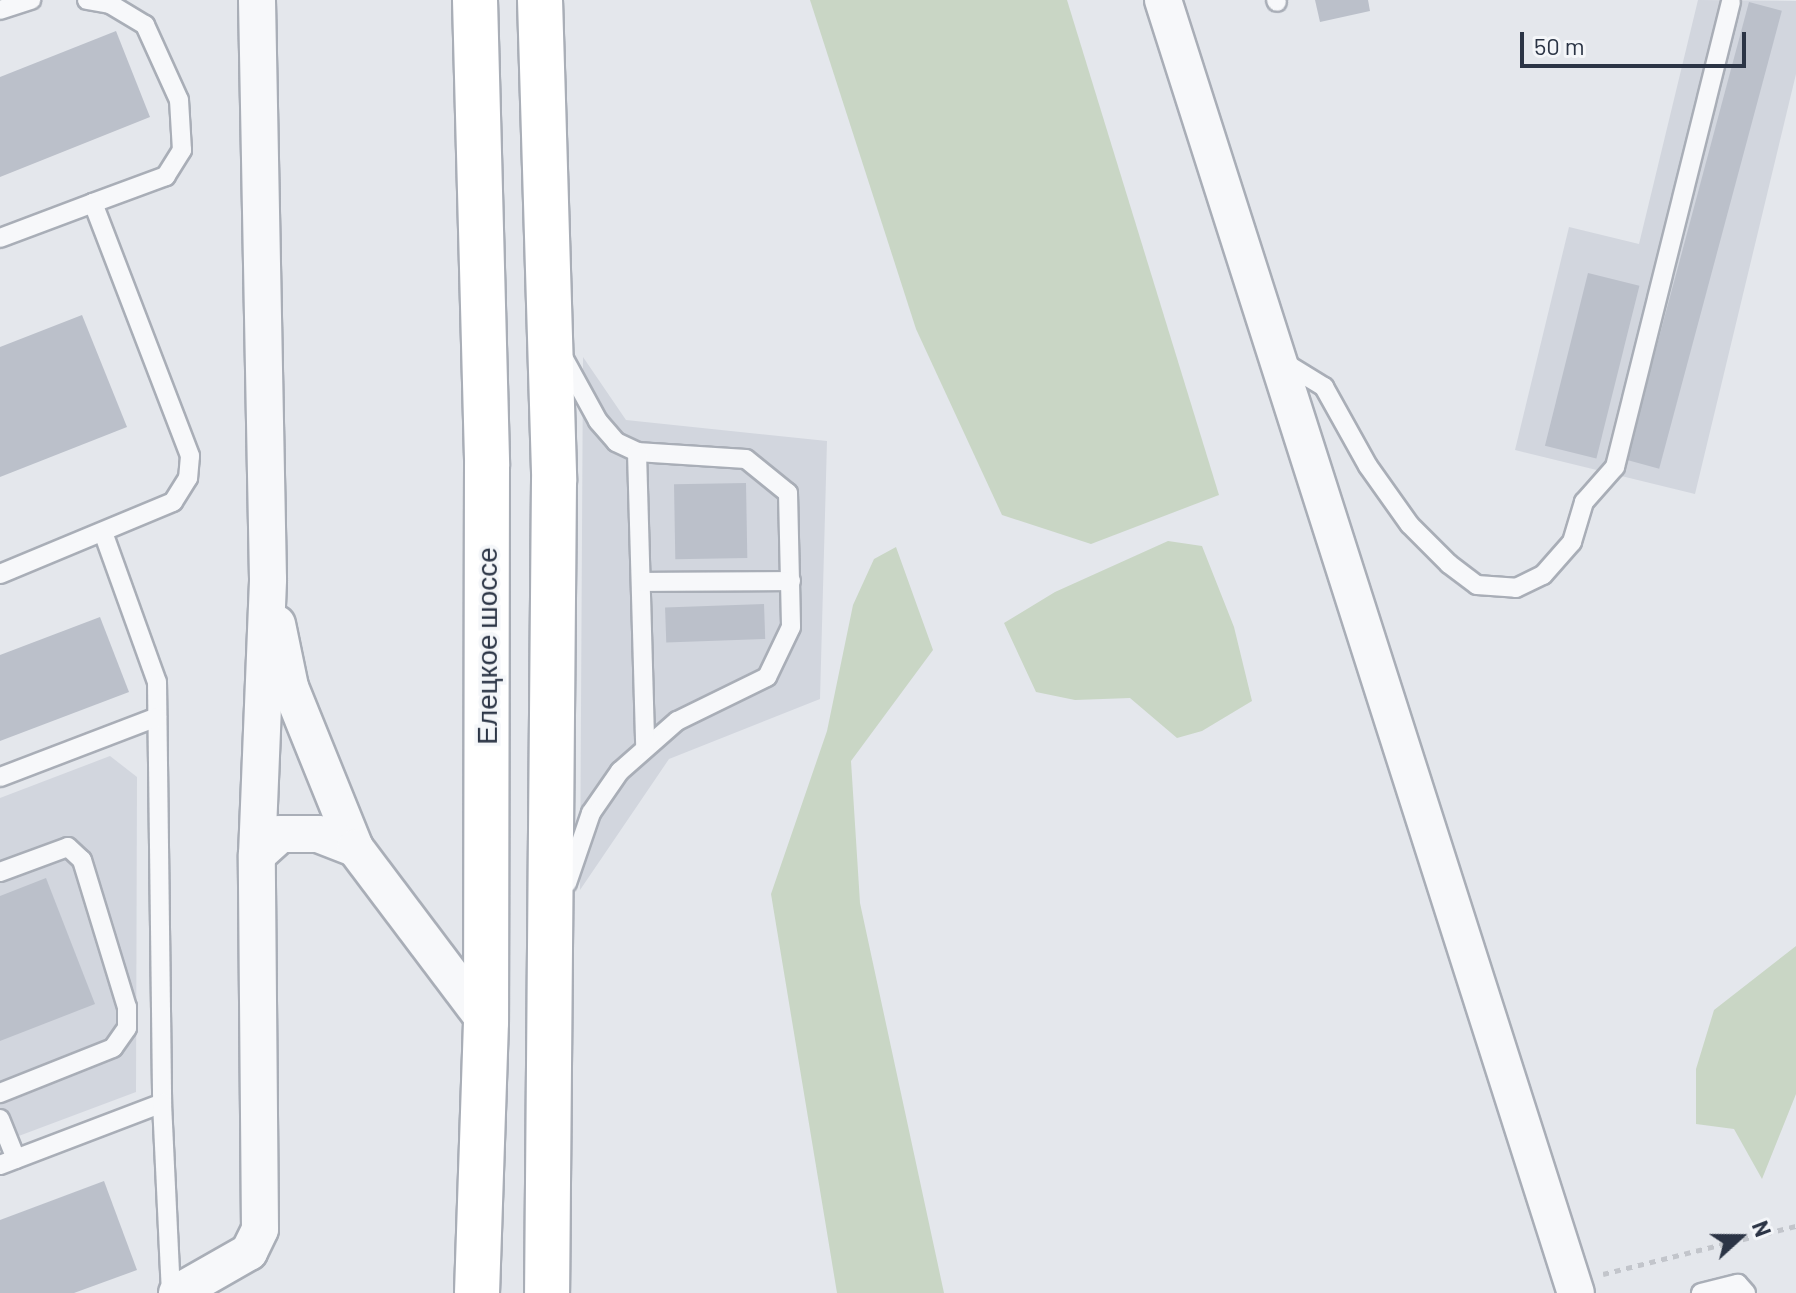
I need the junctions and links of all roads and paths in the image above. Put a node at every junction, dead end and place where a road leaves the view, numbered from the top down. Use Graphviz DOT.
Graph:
graph roads {
  1 [pos="31,0"];
  2 [pos="87,0"];
  3 [pos="257,0"];
  4 [pos="475,0"];
  5 [pos="540,0"];
  6 [pos="1163,0"];
  7 [pos="1731,2"];
  8 [pos="0,10"];
  9 [pos="93,203"];
  10 [pos="0,238"];
  11 [pos="551,331"];
  12 [pos="1277,359"];
  13 [pos="637,452"];
  14 [pos="104,535"];
  15 [pos="0,574"];
  16 [pos="268,579"];
  17 [pos="791,581"];
  18 [pos="641,582"];
  19 [pos="157,717"];
  20 [pos="645,745"];
  21 [pos="0,777"];
  22 [pos="355,848"];
  23 [pos="257,855"];
  24 [pos="0,872"];
  25 [pos="554,936"];
  26 [pos="486,1022"];
  27 [pos="0,1093"];
  28 [pos="162,1103"];
  29 [pos="0,1119"];
  30 [pos="8,1162"];
  31 [pos="1796,1226"];
  32 [pos="1574,1287"];
  33 [pos="171,1293"];
  34 [pos="177,1293"];
  35 [pos="477,1293"];
  36 [pos="547,1293"];
  37 [pos="1701,1293"];
  38 [pos="1746,1293"];
  1 -- 8 [label="lane"];
  2 -- 9 [label="lane"];
  3 -- 16 [label="street"];
  4 -- 26 [label="main road, Елецкое шоссе"];
  5 -- 11 [label="main road"];
  6 -- 12 [label="street"];
  7 -- 12 [label="lane"];
  9 -- 10 [label="lane"];
  9 -- 14 [label="lane"];
  11 -- 13 [label="lane"];
  11 -- 25 [label="main road"];
  12 -- 32 [label="street"];
  13 -- 17 [label="lane"];
  13 -- 18 [label="lane"];
  14 -- 15 [label="lane"];
  14 -- 19 [label="lane"];
  16 -- 22 [label="street"];
  16 -- 23 [label="street"];
  17 -- 18 [label="lane"];
  17 -- 20 [label="lane"];
  18 -- 20 [label="lane"];
  19 -- 21 [label="lane"];
  19 -- 28 [label="lane"];
  20 -- 25 [label="lane"];
  22 -- 23 [label="street"];
  22 -- 26 [label="street"];
  23 -- 34 [label="street"];
  24 -- 27 [label="lane"];
  25 -- 36 [label="main road"];
  26 -- 35 [label="main road, Елецкое шоссе"];
  28 -- 30 [label="lane"];
  28 -- 33 [label="lane"];
  29 -- 30 [label="lane"];
  31 -- 32 [label="path"];
  37 -- 38 [label="lane"];
}
